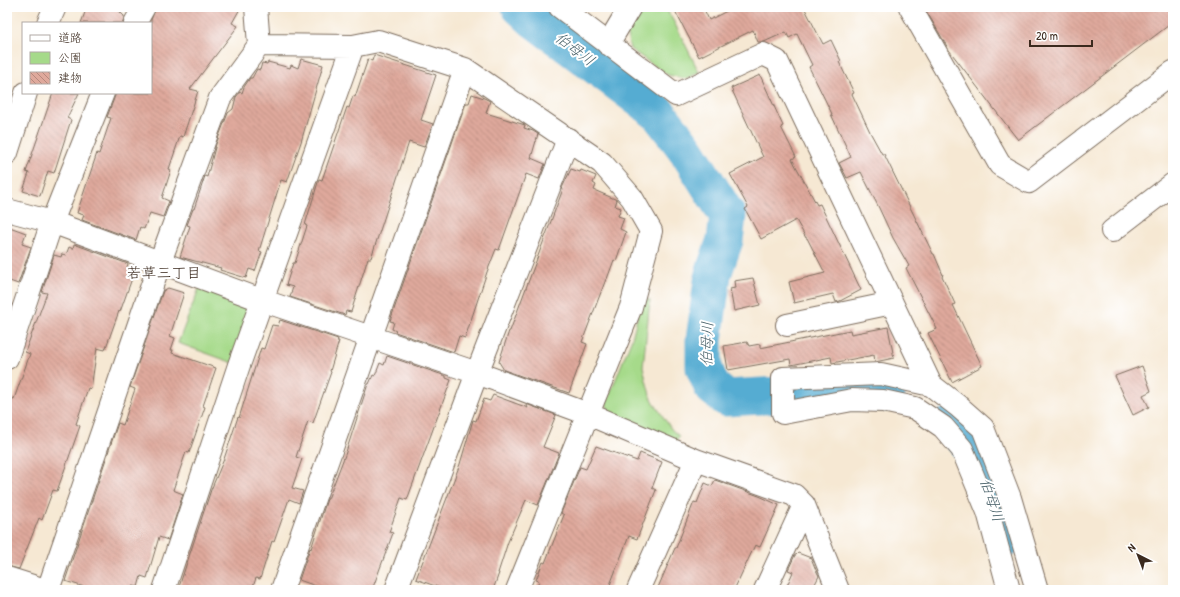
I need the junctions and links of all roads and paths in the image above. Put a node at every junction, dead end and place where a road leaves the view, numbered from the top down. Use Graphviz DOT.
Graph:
graph roads {
  1 [pos="55,7"];
  2 [pos="144,7"];
  3 [pos="256,7"];
  4 [pos="560,7"];
  5 [pos="630,7"];
  6 [pos="910,7"];
  7 [pos="48,22"];
  8 [pos="136,22"];
  9 [pos="608,44"];
  10 [pos="259,45"];
  11 [pos="353,46"];
  12 [pos="465,69"];
  13 [pos="1173,72"];
  14 [pos="26,94"];
  15 [pos="102,94"];
  16 [pos="568,139"];
  17 [pos="7,152"];
  18 [pos="1173,184"];
  19 [pos="7,210"];
  20 [pos="52,222"];
  21 [pos="1112,231"];
  22 [pos="160,262"];
  23 [pos="261,300"];
  24 [pos="892,303"];
  25 [pos="787,325"];
  26 [pos="371,337"];
  27 [pos="7,358"];
  28 [pos="477,373"];
  29 [pos="931,386"];
  30 [pos="588,414"];
  31 [pos="696,460"];
  32 [pos="804,505"];
  33 [pos="7,578"];
  34 [pos="47,590"];
  35 [pos="164,590"];
  36 [pos="282,590"];
  37 [pos="396,590"];
  38 [pos="517,590"];
  39 [pos="638,590"];
  40 [pos="765,590"];
  41 [pos="838,590"];
  42 [pos="1009,590"];
  43 [pos="1037,590"];
  1 -- 7 [label="street"];
  2 -- 8 [label="street"];
  3 -- 10 [label="street"];
  4 -- 9 [label="street"];
  5 -- 9 [label="street"];
  6 -- 13 [label="street"];
  9 -- 24 [label="street"];
  10 -- 11 [label="street"];
  10 -- 22 [label="street"];
  11 -- 12 [label="street"];
  11 -- 23 [label="street"];
  12 -- 16 [label="street"];
  12 -- 26 [label="street"];
  14 -- 17 [label="street"];
  15 -- 20 [label="street"];
  16 -- 28 [label="street"];
  16 -- 30 [label="street"];
  18 -- 21 [label="street"];
  19 -- 20 [label="street"];
  20 -- 22 [label="street"];
  20 -- 27 [label="street"];
  22 -- 23 [label="street"];
  22 -- 34 [label="street"];
  23 -- 26 [label="street"];
  23 -- 35 [label="street"];
  24 -- 25 [label="street"];
  24 -- 29 [label="street"];
  26 -- 28 [label="street"];
  26 -- 36 [label="street"];
  28 -- 30 [label="street"];
  28 -- 37 [label="street"];
  29 -- 42 [label="street"];
  29 -- 43 [label="street"];
  30 -- 31 [label="street"];
  30 -- 38 [label="street"];
  31 -- 32 [label="street"];
  31 -- 39 [label="street"];
  32 -- 40 [label="street"];
  32 -- 41 [label="street"];
  33 -- 34 [label="street"];
}
